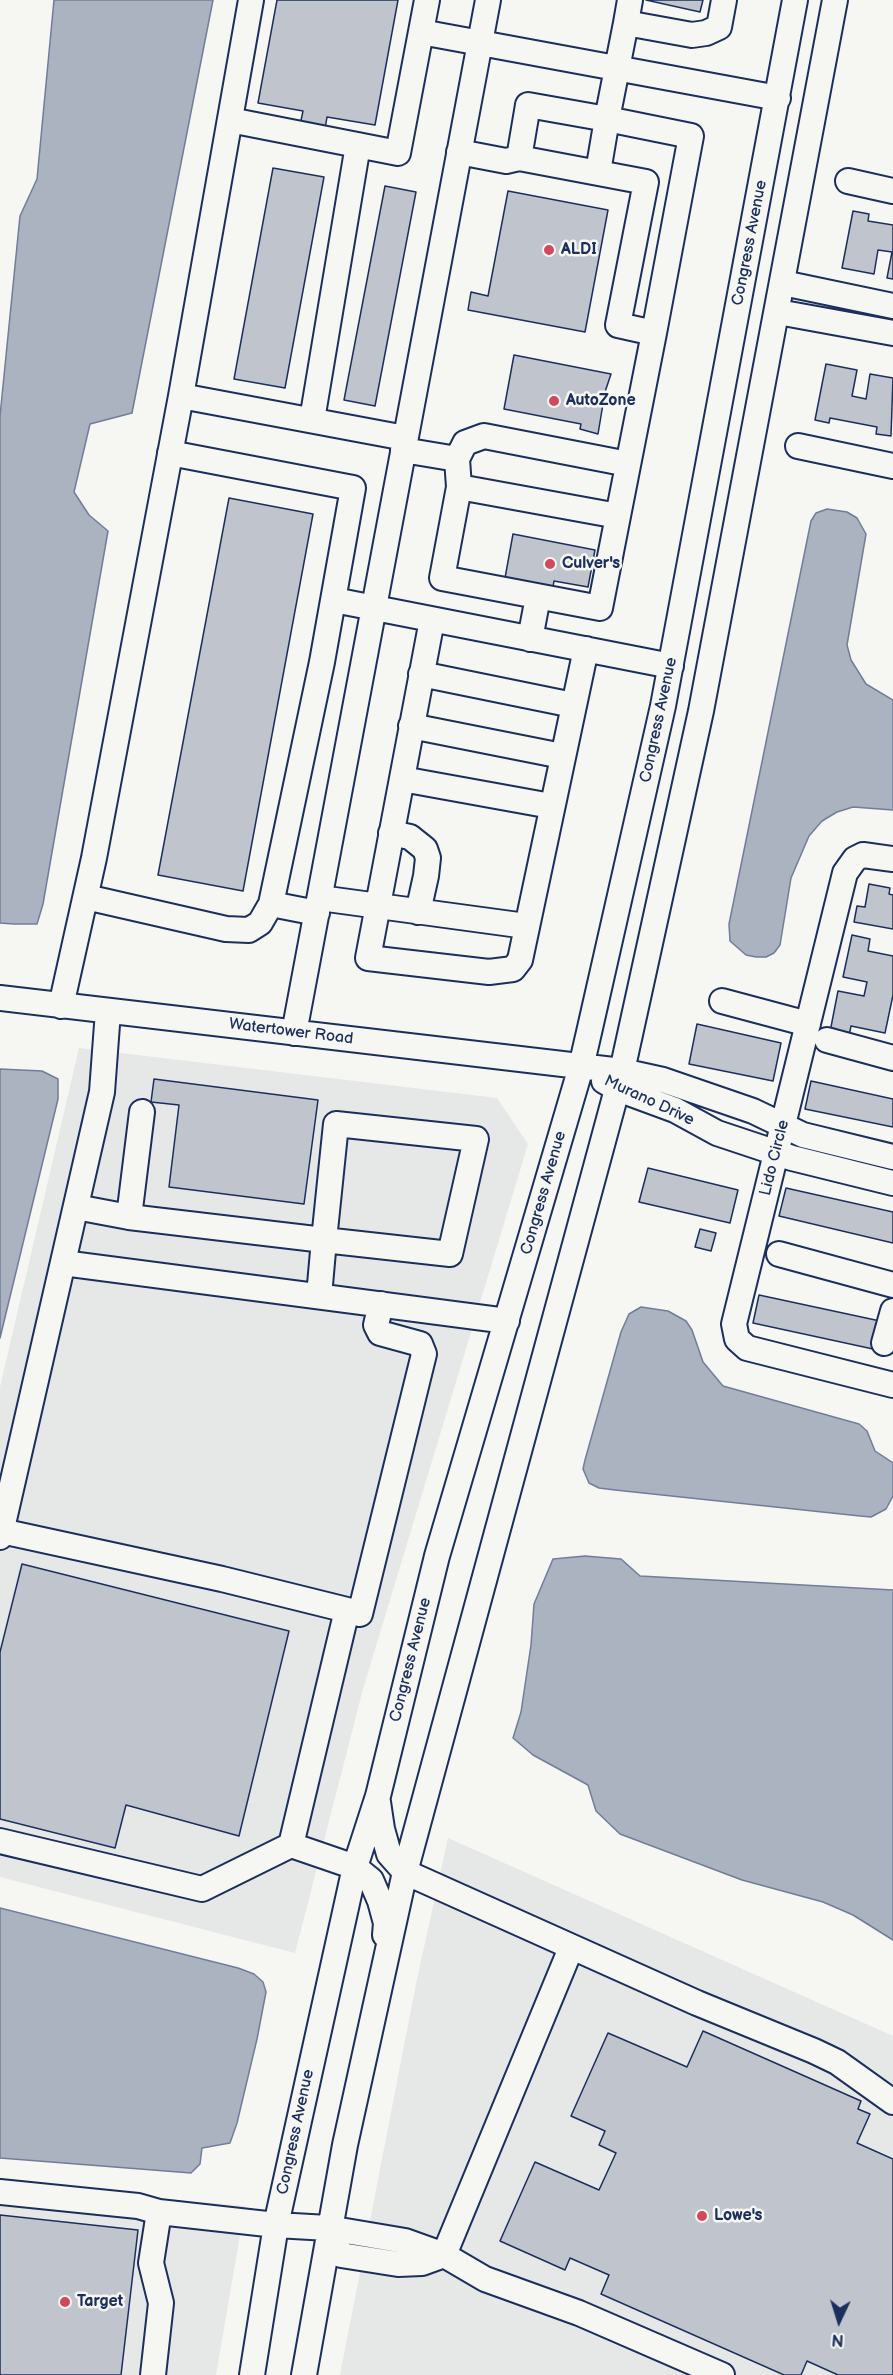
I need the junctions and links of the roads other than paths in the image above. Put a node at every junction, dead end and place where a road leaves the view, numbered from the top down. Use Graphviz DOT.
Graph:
graph roads {
  1 [pos="251,0"];
  2 [pos="427,0"];
  3 [pos="488,0"];
  4 [pos="630,0"];
  5 [pos="724,0"];
  6 [pos="795,0"];
  7 [pos="835,0"];
  8 [pos="626,23"];
  9 [pos="421,32"];
  10 [pos="479,44"];
  11 [pos="617,68"];
  12 [pos="778,98"];
  13 [pos="607,119"];
  14 [pos="230,120"];
  15 [pos="358,145"];
  16 [pos="459,153"];
  17 [pos="519,158"];
  18 [pos="598,172"];
  19 [pos="848,181"];
  20 [pos="646,182"];
  21 [pos="680,189"];
  22 [pos="893,191"];
  23 [pos="783,283"];
  24 [pos="893,306"];
  25 [pos="778,312"];
  26 [pos="654,333"];
  27 [pos="892,333"];
  28 [pos="181,396"];
  29 [pos="312,420"];
  30 [pos="404,444"];
  31 [pos="798,446"];
  32 [pos="170,453"];
  33 [pos="457,459"];
  34 [pos="628,464"];
  35 [pos="893,466"];
  36 [pos="459,487"];
  37 [pos="618,516"];
  38 [pos="537,597"];
  39 [pos="334,600"];
  40 [pos="373,609"];
  41 [pos="432,620"];
  42 [pos="530,639"];
  43 [pos="586,649"];
  44 [pos="671,666"];
  45 [pos="421,674"];
  46 [pos="573,705"];
  47 [pos="411,726"];
  48 [pos="562,756"];
  49 [pos="402,779"];
  50 [pos="551,806"];
  51 [pos="391,833"];
  52 [pos="893,859"];
  53 [pos="86,897"];
  54 [pos="271,904"];
  55 [pos="318,906"];
  56 [pos="378,907"];
  57 [pos="418,912"];
  58 [pos="526,926"];
  59 [pos="0,998"];
  60 [pos="722,1001"];
  61 [pos="61,1006"];
  62 [pos="108,1011"];
  63 [pos="808,1024"];
  64 [pos="294,1033"];
  65 [pos="827,1040"];
  66 [pos="893,1058"];
  67 [pos="581,1067"];
  68 [pos="620,1080"];
  69 [pos="142,1112"];
  70 [pos="783,1125"];
  71 [pos="776,1152"];
  72 [pos="893,1157"];
  73 [pos="893,1183"];
  74 [pos="76,1207"];
  75 [pos="129,1217"];
  76 [pos="324,1240"];
  77 [pos="779,1254"];
  78 [pos="63,1263"];
  79 [pos="893,1285"];
  80 [pos="319,1296"];
  81 [pos="381,1304"];
  82 [pos="893,1311"];
  83 [pos="507,1321"];
  84 [pos="884,1343"];
  85 [pos="893,1385"];
  86 [pos="1,1534"];
  87 [pos="346,1610"];
  88 [pos="378,1796"];
  89 [pos="0,1841"];
  90 [pos="291,1845"];
  91 [pos="355,1867"];
  92 [pos="405,1872"];
  93 [pos="571,1948"];
  94 [pos="384,1965"];
  95 [pos="893,2102"];
  96 [pos="0,2192"];
  97 [pos="159,2212"];
  98 [pos="276,2225"];
  99 [pos="328,2228"];
  100 [pos="444,2256"];
  101 [pos="153,2375"];
  102 [pos="252,2375"];
  103 [pos="304,2375"];
  104 [pos="722,2375"];
  1 -- 14 [label="street"];
  2 -- 9 [label="street"];
  3 -- 10 [label="street"];
  4 -- 8 [label="street"];
  5 -- 8 [label="street"];
  6 -- 12 [label="street, Congress Avenue"];
  7 -- 23 [label="street"];
  8 -- 11 [label="street"];
  9 -- 10 [label="street"];
  9 -- 15 [label="street"];
  10 -- 11 [label="street"];
  10 -- 16 [label="street"];
  11 -- 12 [label="street"];
  11 -- 13 [label="street"];
  12 -- 44 [label="street, Congress Avenue"];
  13 -- 17 [label="street"];
  13 -- 18 [label="street"];
  13 -- 21 [label="street"];
  14 -- 15 [label="street"];
  14 -- 28 [label="street"];
  15 -- 29 [label="street"];
  16 -- 17 [label="street"];
  16 -- 30 [label="street"];
  17 -- 18 [label="street"];
  18 -- 20 [label="street"];
  19 -- 22 [label="street"];
  20 -- 21 [label="street"];
  20 -- 26 [label="street"];
  21 -- 26 [label="street"];
  23 -- 24 [label="street"];
  23 -- 25 [label="street"];
  25 -- 27 [label="street"];
  25 -- 68 [label="street"];
  26 -- 34 [label="street"];
  28 -- 29 [label="street"];
  28 -- 32 [label="street"];
  29 -- 30 [label="street"];
  30 -- 33 [label="street"];
  30 -- 40 [label="street"];
  31 -- 35 [label="street"];
  32 -- 39 [label="street"];
  32 -- 53 [label="street"];
  33 -- 34 [label="street"];
  33 -- 36 [label="street"];
  34 -- 37 [label="street"];
  36 -- 37 [label="street"];
  36 -- 38 [label="street"];
  37 -- 38 [label="street"];
  38 -- 42 [label="street"];
  39 -- 40 [label="street"];
  39 -- 54 [label="street"];
  40 -- 41 [label="street"];
  40 -- 55 [label="street"];
  41 -- 42 [label="street"];
  41 -- 45 [label="street"];
  42 -- 43 [label="street"];
  43 -- 44 [label="street"];
  43 -- 46 [label="street"];
  44 -- 67 [label="street, Congress Avenue"];
  45 -- 46 [label="street"];
  45 -- 47 [label="street"];
  46 -- 48 [label="street"];
  47 -- 48 [label="street"];
  47 -- 49 [label="street"];
  48 -- 50 [label="street"];
  49 -- 50 [label="street"];
  49 -- 51 [label="street"];
  50 -- 58 [label="street"];
  51 -- 56 [label="street"];
  51 -- 57 [label="street"];
  52 -- 63 [label="street, Lido Circle"];
  53 -- 54 [label="street"];
  53 -- 61 [label="street"];
  54 -- 55 [label="street"];
  55 -- 56 [label="street"];
  55 -- 64 [label="street"];
  56 -- 57 [label="street"];
  56 -- 58 [label="street"];
  57 -- 58 [label="street"];
  59 -- 61 [label="street, Watertower Road"];
  60 -- 63 [label="street"];
  61 -- 62 [label="street, Watertower Road"];
  62 -- 64 [label="street, Watertower Road"];
  62 -- 74 [label="street"];
  63 -- 70 [label="street, Lido Circle"];
  64 -- 67 [label="street, Watertower Road"];
  65 -- 66 [label="street"];
  67 -- 68 [label="street, Murano Drive"];
  67 -- 83 [label="street, Congress Avenue"];
  68 -- 70 [label="street, Murano Drive"];
  68 -- 71 [label="street, Murano Drive"];
  68 -- 92 [label="street"];
  69 -- 75 [label="street"];
  70 -- 71 [label="street, Lido Circle"];
  70 -- 72 [label="street, Murano Drive"];
  71 -- 73 [label="street, Murano Drive"];
  71 -- 85 [label="street, Lido Circle"];
  74 -- 75 [label="street"];
  74 -- 78 [label="street"];
  75 -- 76 [label="street"];
  76 -- 76 [label="street"];
  76 -- 80 [label="street"];
  77 -- 79 [label="street"];
  78 -- 80 [label="street"];
  78 -- 86 [label="street"];
  80 -- 81 [label="street"];
  81 -- 83 [label="street"];
  81 -- 87 [label="street"];
  82 -- 84 [label="street"];
  83 -- 88 [label="street, Congress Avenue"];
  86 -- 87 [label="street"];
  87 -- 90 [label="street"];
  88 -- 91 [label="street, Congress Avenue"];
  88 -- 92 [label="street"];
  89 -- 90 [label="street"];
  90 -- 91 [label="street"];
  91 -- 94 [label="street"];
  91 -- 98 [label="street, Congress Avenue"];
  92 -- 93 [label="street"];
  92 -- 94 [label="street"];
  93 -- 95 [label="street"];
  93 -- 100 [label="street"];
  94 -- 99 [label="street"];
  96 -- 97 [label="street"];
  97 -- 98 [label="street"];
  97 -- 101 [label="street"];
  98 -- 99 [label="street"];
  98 -- 102 [label="street, Congress Avenue"];
  99 -- 100 [label="street"];
  99 -- 103 [label="street"];
  100 -- 104 [label="street"];
}
